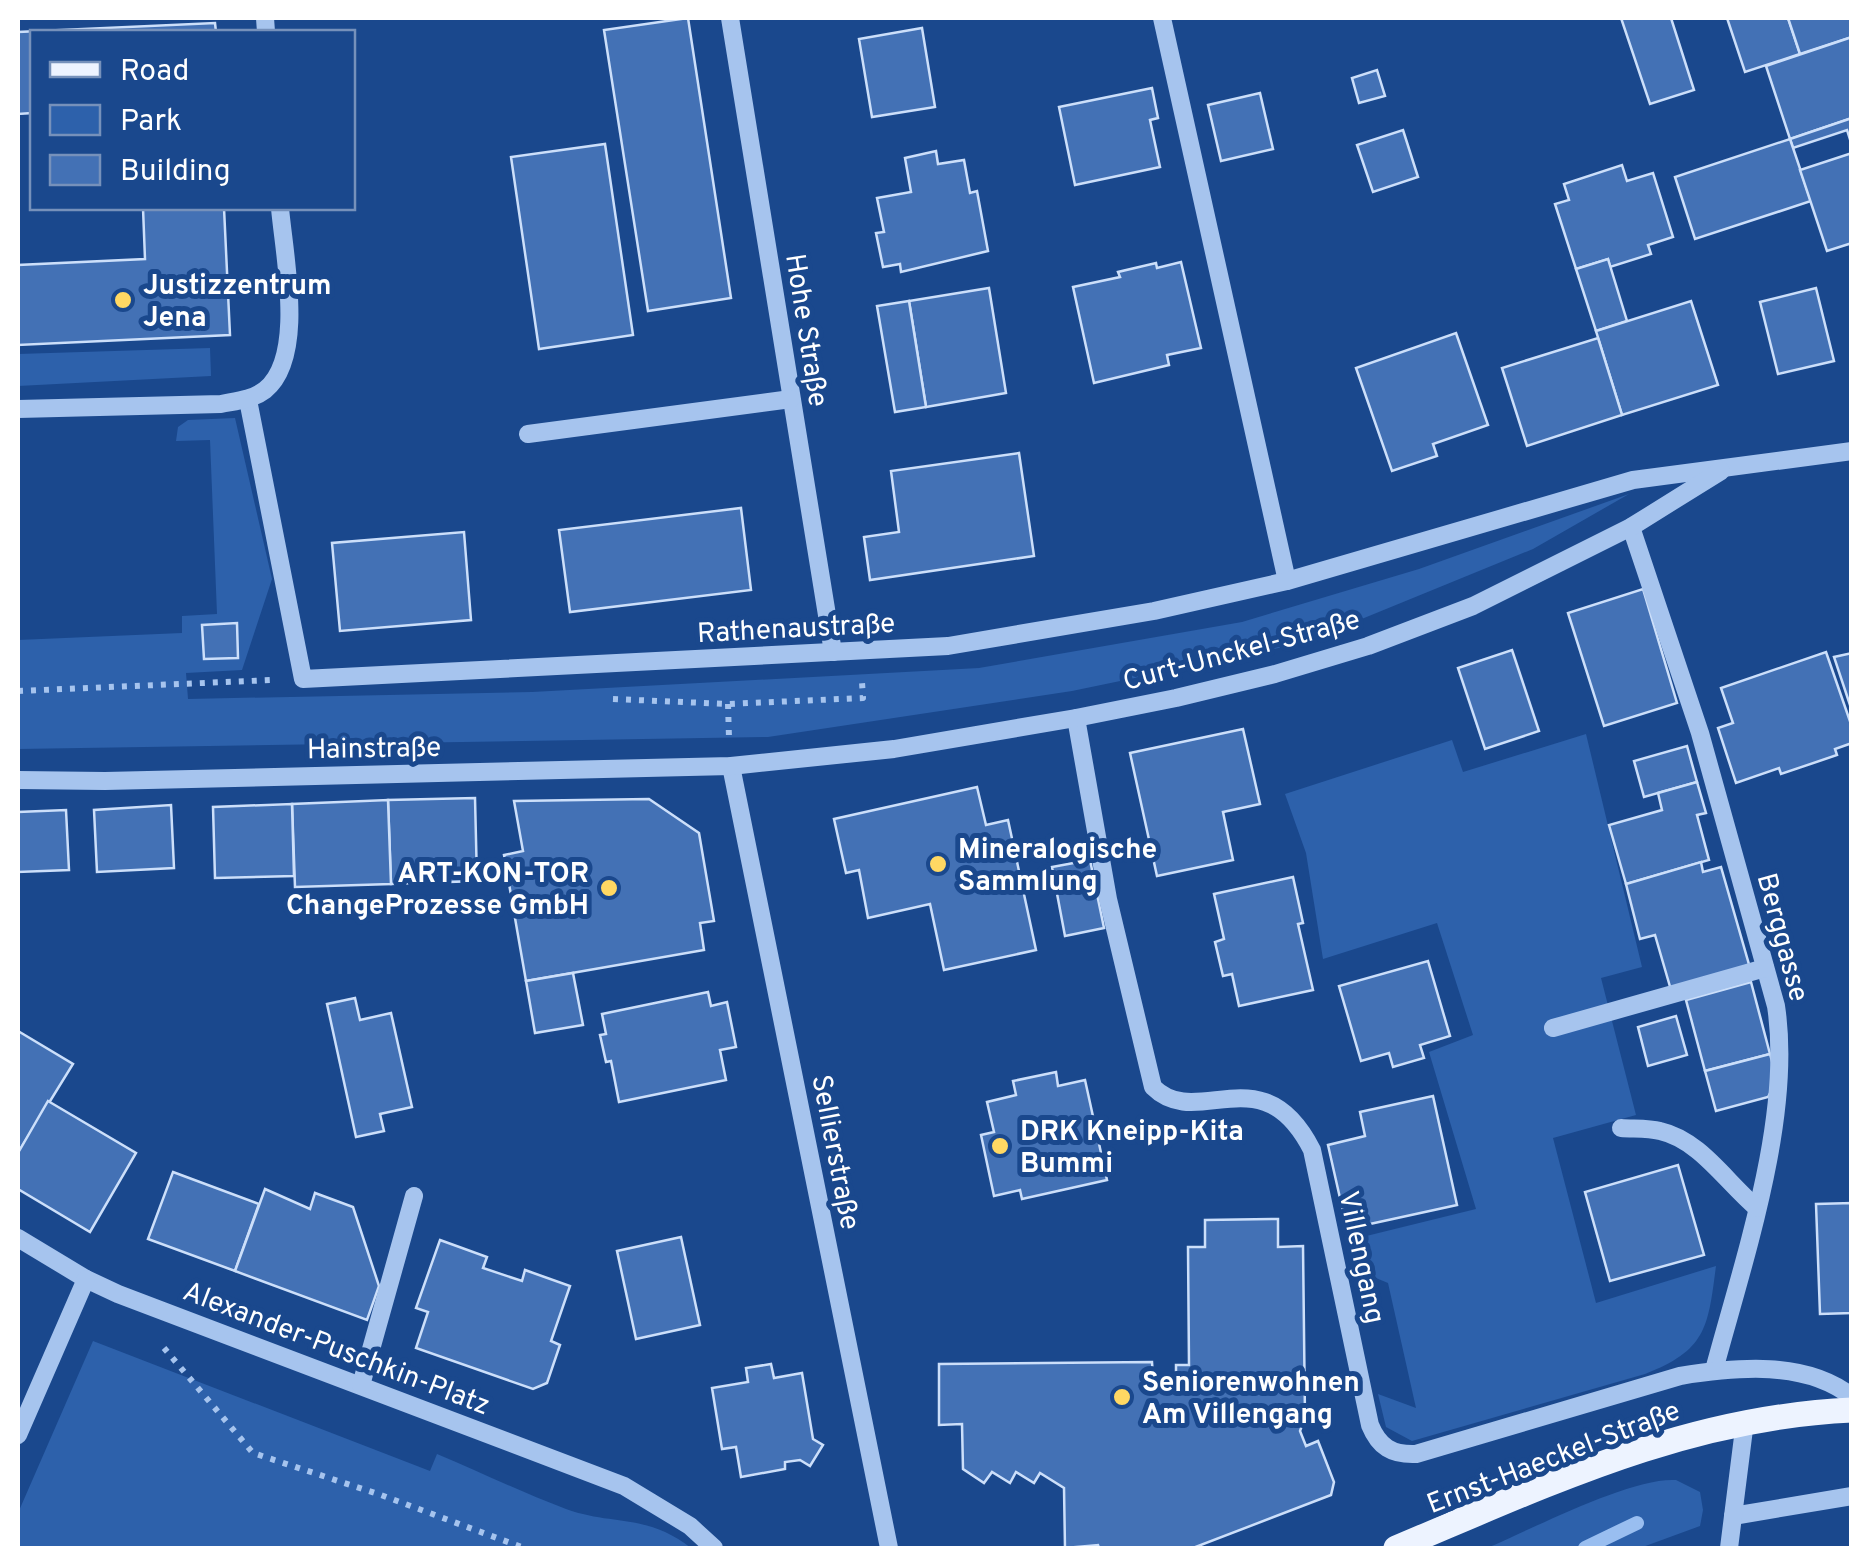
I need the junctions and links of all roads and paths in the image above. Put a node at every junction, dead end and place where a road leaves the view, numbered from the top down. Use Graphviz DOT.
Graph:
graph roads {
  1 [pos="730,18"];
  2 [pos="1162,18"];
  3 [pos="280,210"];
  4 [pos="791,398"];
  5 [pos="248,400"];
  6 [pos="18,409"];
  7 [pos="528,434"];
  8 [pos="1852,452"];
  9 [pos="1726,468"];
  10 [pos="1630,527"];
  11 [pos="1287,581"];
  12 [pos="833,652"];
  13 [pos="550,667"];
  14 [pos="303,678"];
  15 [pos="18,691"];
  16 [pos="863,698"];
  17 [pos="728,704"];
  18 [pos="1076,718"];
  19 [pos="730,744"];
  20 [pos="732,766"];
  21 [pos="18,780"];
  22 [pos="1765,968"];
  23 [pos="1553,1028"];
  24 [pos="1620,1128"];
  25 [pos="414,1196"];
  26 [pos="1757,1208"];
  27 [pos="18,1238"];
  28 [pos="86,1280"];
  29 [pos="118,1294"];
  30 [pos="1714,1370"];
  31 [pos="361,1385"];
  32 [pos="1852,1397"];
  33 [pos="1852,1410"];
  34 [pos="1745,1420"];
  35 [pos="18,1434"];
  36 [pos="1852,1496"];
  37 [pos="1733,1516"];
  38 [pos="524,1548"];
  39 [pos="714,1548"];
  40 [pos="889,1548"];
  41 [pos="1396,1548"];
  42 [pos="1729,1548"];
  1 -- 4 [label="street, Hohe Straße"];
  2 -- 11 [label="street"];
  3 -- 5 [label="street"];
  4 -- 7 [label="street"];
  4 -- 12 [label="street, Hohe Straße"];
  5 -- 6 [label="street"];
  5 -- 14 [label="street"];
  8 -- 9 [label="street, Rathenaustraße"];
  9 -- 10 [label="street, Curt-Unckel-Straße"];
  9 -- 11 [label="street, Rathenaustraße"];
  10 -- 18 [label="street, Curt-Unckel-Straße"];
  10 -- 22 [label="street, Berggasse"];
  11 -- 12 [label="street, Rathenaustraße"];
  12 -- 13 [label="street, Rathenaustraße"];
  13 -- 14 [label="street, Rathenaustraße"];
  13 -- 17 [label="path"];
  14 -- 15 [label="path"];
  16 -- 17 [label="path"];
  17 -- 19 [label="path"];
  18 -- 20 [label="street, Curt-Unckel-Straße"];
  18 -- 30 [label="street, Villengang"];
  20 -- 21 [label="street, Hainstraße"];
  20 -- 40 [label="street, Sellierstraße"];
  22 -- 23 [label="street"];
  22 -- 26 [label="street, Berggasse"];
  24 -- 26 [label="street"];
  25 -- 31 [label="street"];
  26 -- 30 [label="street, Berggasse"];
  27 -- 28 [label="street, Alexander-Puschkin-Platz"];
  28 -- 29 [label="street, Alexander-Puschkin-Platz"];
  28 -- 35 [label="street"];
  29 -- 31 [label="street, Alexander-Puschkin-Platz"];
  29 -- 38 [label="path"];
  30 -- 32 [label="street, Villengang"];
  31 -- 39 [label="street, Alexander-Puschkin-Platz"];
  33 -- 34 [label="main road, Ernst-Haeckel-Straße"];
  34 -- 37 [label="street"];
  34 -- 41 [label="main road, Ernst-Haeckel-Straße"];
  36 -- 37 [label="street"];
  37 -- 42 [label="street"];
}
